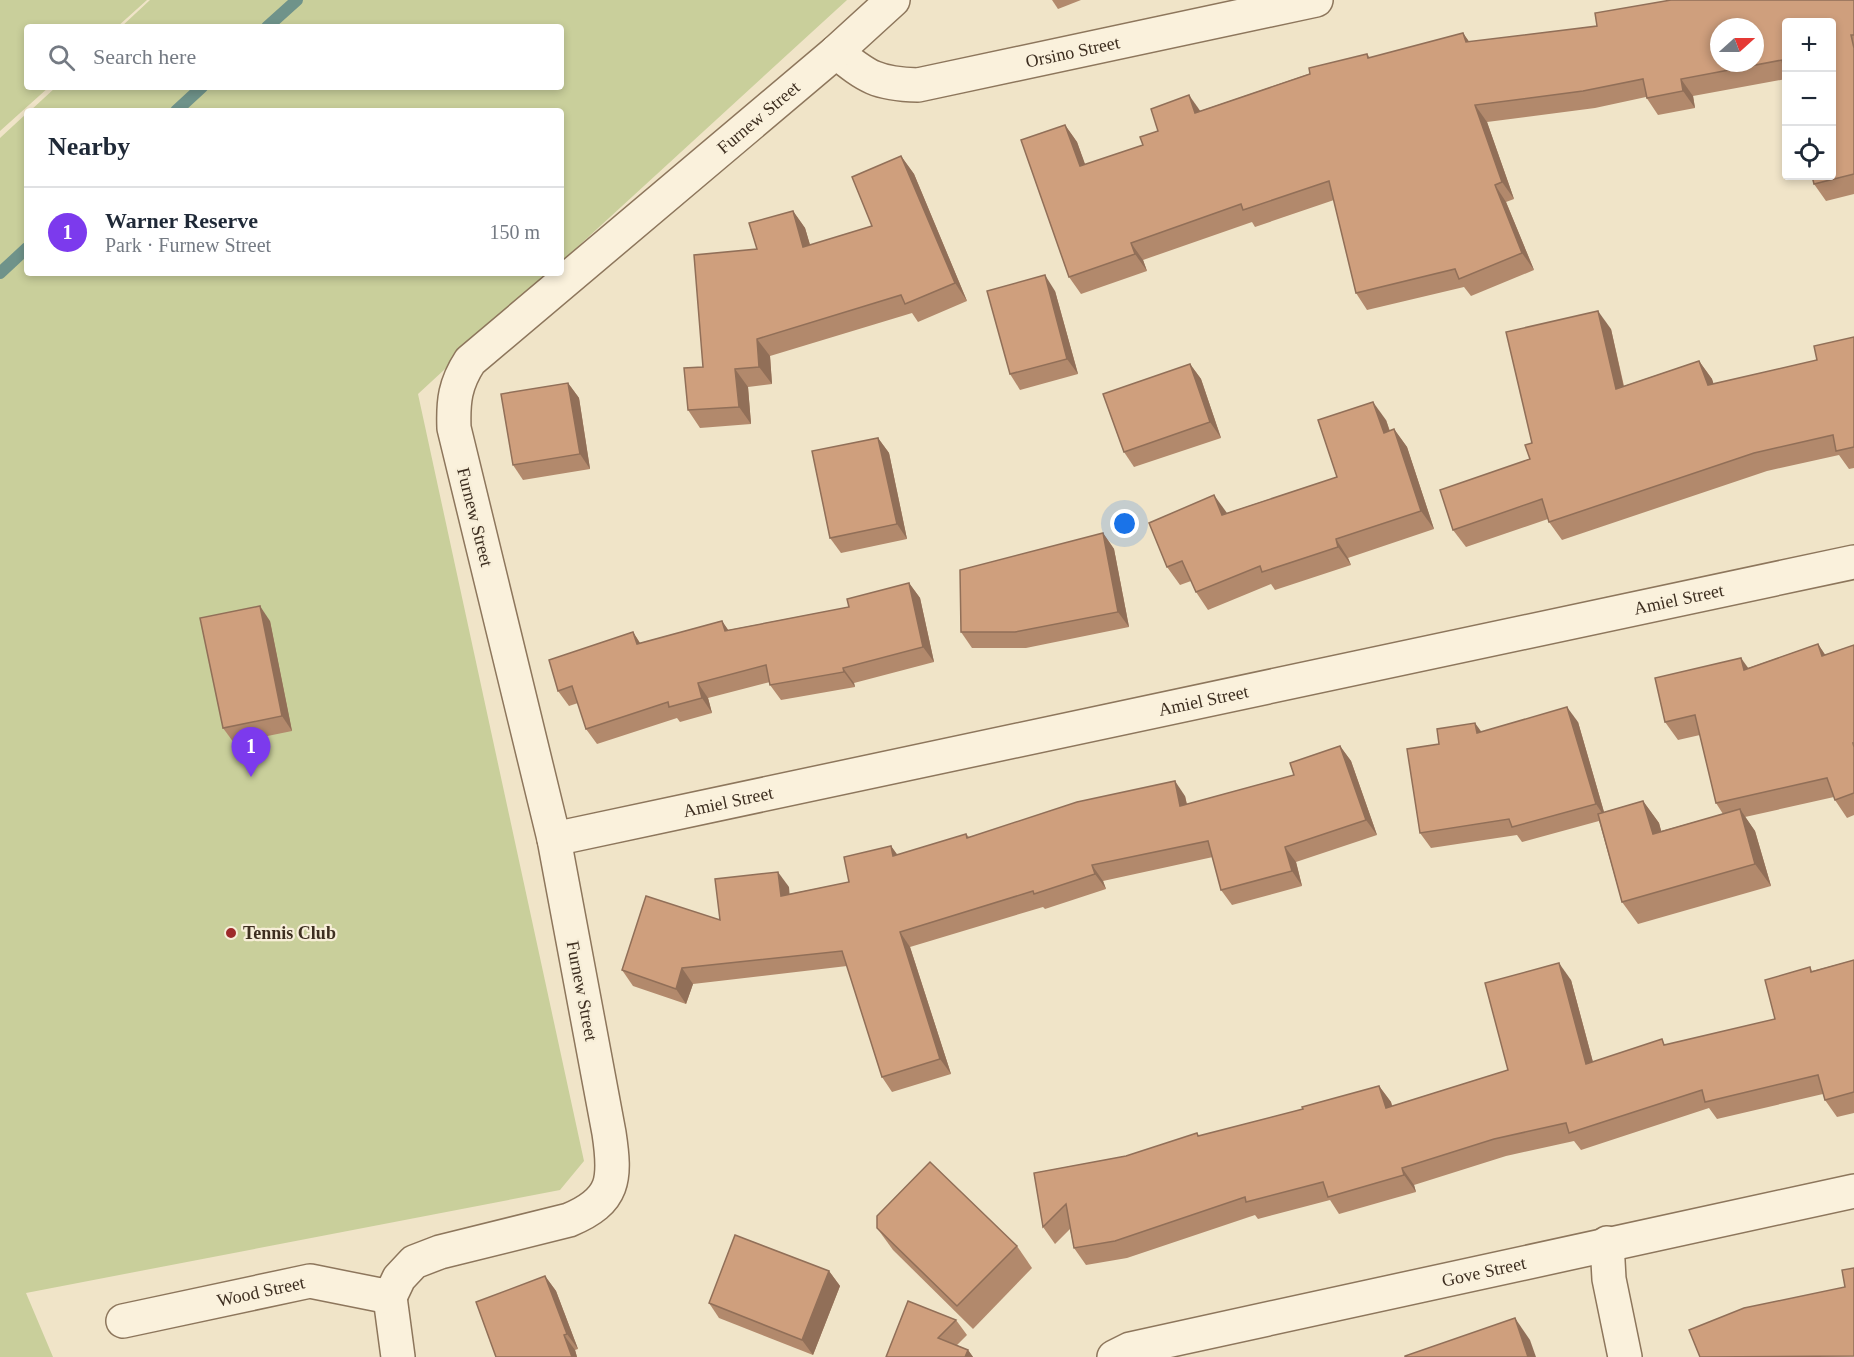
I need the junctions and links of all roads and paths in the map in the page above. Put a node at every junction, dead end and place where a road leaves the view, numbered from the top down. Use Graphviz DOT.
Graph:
graph roads {
  1 [pos="893,0"];
  2 [pos="1316,0"];
  3 [pos="836,52"];
  4 [pos="1854,562"];
  5 [pos="554,839"];
  6 [pos="1854,1191"];
  7 [pos="1607,1244"];
  8 [pos="390,1297"];
  9 [pos="123,1321"];
  10 [pos="398,1357"];
  11 [pos="1114,1357"];
  12 [pos="1625,1357"];
  1 -- 3 [label="street, Furnew Street"];
  2 -- 3 [label="street, Orsino Street"];
  3 -- 5 [label="street, Furnew Street"];
  4 -- 5 [label="street, Amiel Street"];
  5 -- 8 [label="street, Furnew Street"];
  6 -- 7 [label="street, Gove Street"];
  7 -- 11 [label="street, Gove Street"];
  7 -- 12 [label="street"];
  8 -- 9 [label="street, Wood Street"];
  8 -- 10 [label="street"];
}
